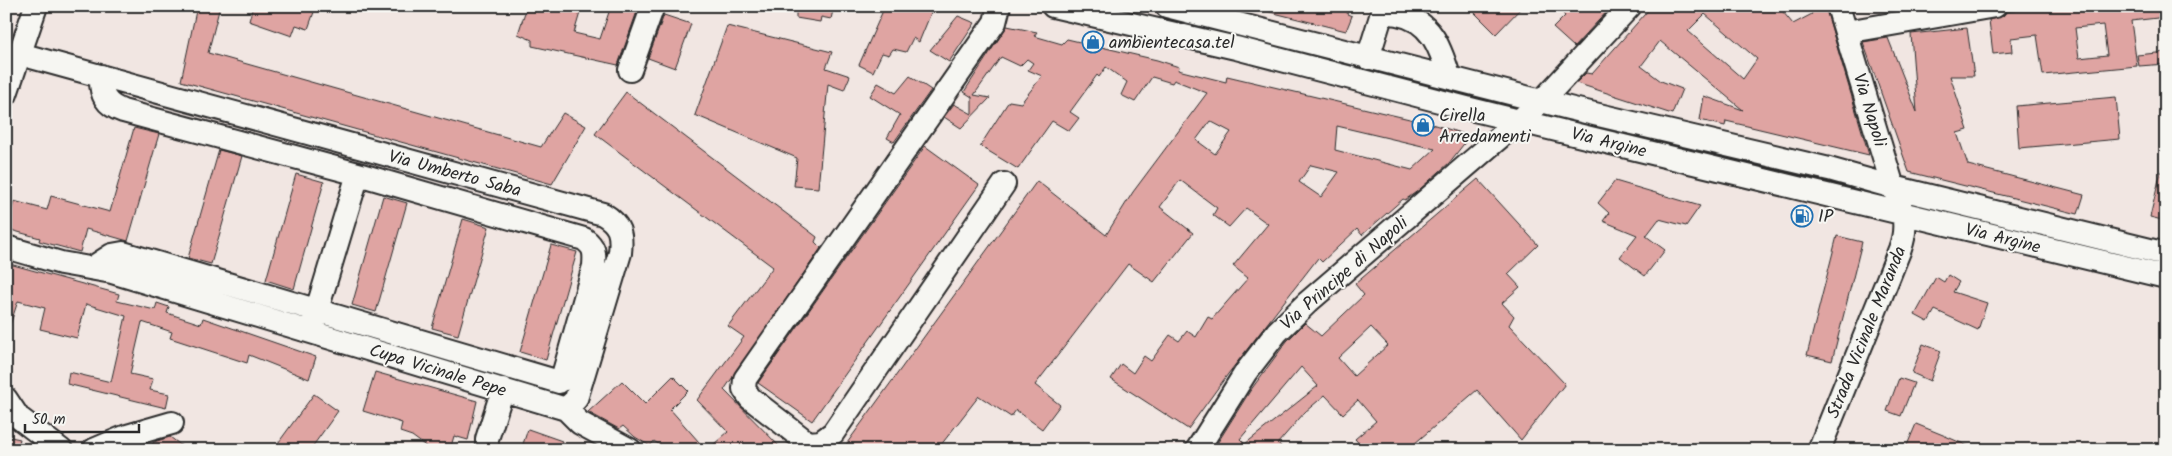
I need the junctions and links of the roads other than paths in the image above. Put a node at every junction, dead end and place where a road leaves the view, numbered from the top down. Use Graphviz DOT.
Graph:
graph roads {
  1 [pos="36,6"];
  2 [pos="653,6"];
  3 [pos="999,6"];
  4 [pos="1053,6"];
  5 [pos="1167,6"];
  6 [pos="1368,6"];
  7 [pos="1630,6"];
  8 [pos="1838,6"];
  9 [pos="1995,6"];
  10 [pos="1246,15"];
  11 [pos="1846,32"];
  12 [pos="1236,48"];
  13 [pos="20,54"];
  14 [pos="1360,56"];
  15 [pos="630,70"];
  16 [pos="101,76"];
  17 [pos="1449,76"];
  18 [pos="6,94"];
  19 [pos="1542,101"];
  20 [pos="1520,120"];
  21 [pos="358,174"];
  22 [pos="1004,184"];
  23 [pos="1893,188"];
  24 [pos="1904,214"];
  25 [pos="6,247"];
  26 [pos="2166,254"];
  27 [pos="2166,277"];
  28 [pos="313,321"];
  29 [pos="562,378"];
  30 [pos="502,389"];
  31 [pos="6,398"];
  32 [pos="566,409"];
  33 [pos="172,423"];
  34 [pos="102,448"];
  35 [pos="61,450"];
  36 [pos="487,450"];
  37 [pos="630,450"];
  38 [pos="1197,450"];
  39 [pos="1820,450"];
  1 -- 13 [label="street"];
  2 -- 15 [label="street"];
  3 -- 22 [label="street"];
  4 -- 12 [label="street, Via Argine"];
  5 -- 10 [label="street, Via Argine"];
  6 -- 14 [label="street"];
  7 -- 19 [label="street"];
  8 -- 11 [label="street, Via Napoli"];
  9 -- 11 [label="street"];
  10 -- 12 [label="street"];
  10 -- 14 [label="street, Via Argine"];
  11 -- 23 [label="street, Via Napoli"];
  12 -- 20 [label="street, Via Argine"];
  13 -- 16 [label="street, Via Umberto Saba"];
  13 -- 18 [label="street"];
  14 -- 17 [label="street, Via Argine"];
  14 -- 17 [label="street"];
  16 -- 21 [label="street, Via Umberto Saba"];
  16 -- 32 [label="street, Via Umberto Saba"];
  17 -- 19 [label="street, Via Argine"];
  19 -- 20 [label="street, Via Principe di Napoli"];
  19 -- 23 [label="street, Via Argine"];
  20 -- 24 [label="street, Via Argine"];
  20 -- 38 [label="street, Via Principe di Napoli"];
  21 -- 28 [label="street"];
  21 -- 29 [label="street, Via Umberto Saba"];
  23 -- 24 [label="street, Via Napoli"];
  23 -- 26 [label="street, Via Argine"];
  24 -- 27 [label="street, Via Argine"];
  24 -- 39 [label="street, Strada Vicinale Maranda"];
  25 -- 28 [label="street, Cupa Vicinale Pepe"];
  28 -- 29 [label="street, Cupa Vicinale Pepe"];
  28 -- 30 [label="street, Cupa Vicinale Pepe"];
  30 -- 32 [label="street, Cupa Vicinale Pepe"];
  30 -- 36 [label="street"];
  31 -- 35 [label="street"];
  32 -- 37 [label="street"];
  33 -- 34 [label="street"];
}
